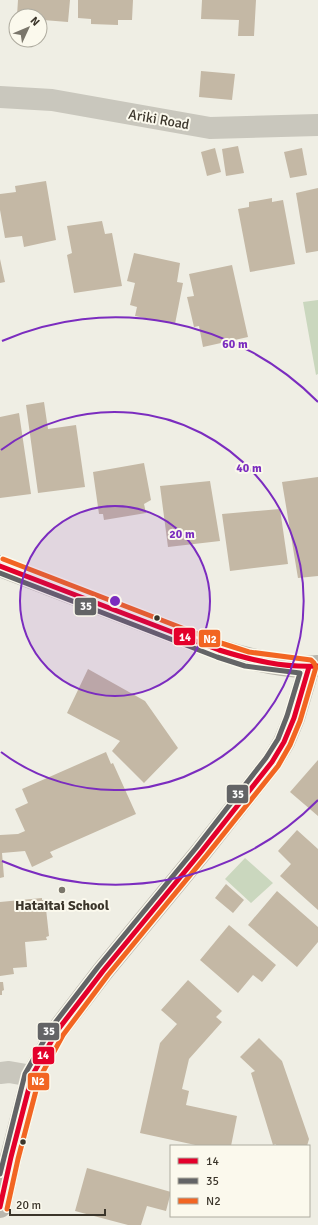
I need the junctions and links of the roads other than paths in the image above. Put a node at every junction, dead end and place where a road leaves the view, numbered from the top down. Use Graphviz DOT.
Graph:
graph roads {
  1 [pos="0,97"];
  2 [pos="318,125"];
  3 [pos="0,566"];
  4 [pos="313,667"];
  5 [pos="0,1073"];
  6 [pos="32,1076"];
  7 [pos="0,1207"];
  1 -- 2 [label="street, Ariki Road"];
  3 -- 4 [label="street"];
  4 -- 6 [label="street"];
  5 -- 6 [label="street"];
  6 -- 7 [label="street"];
}
